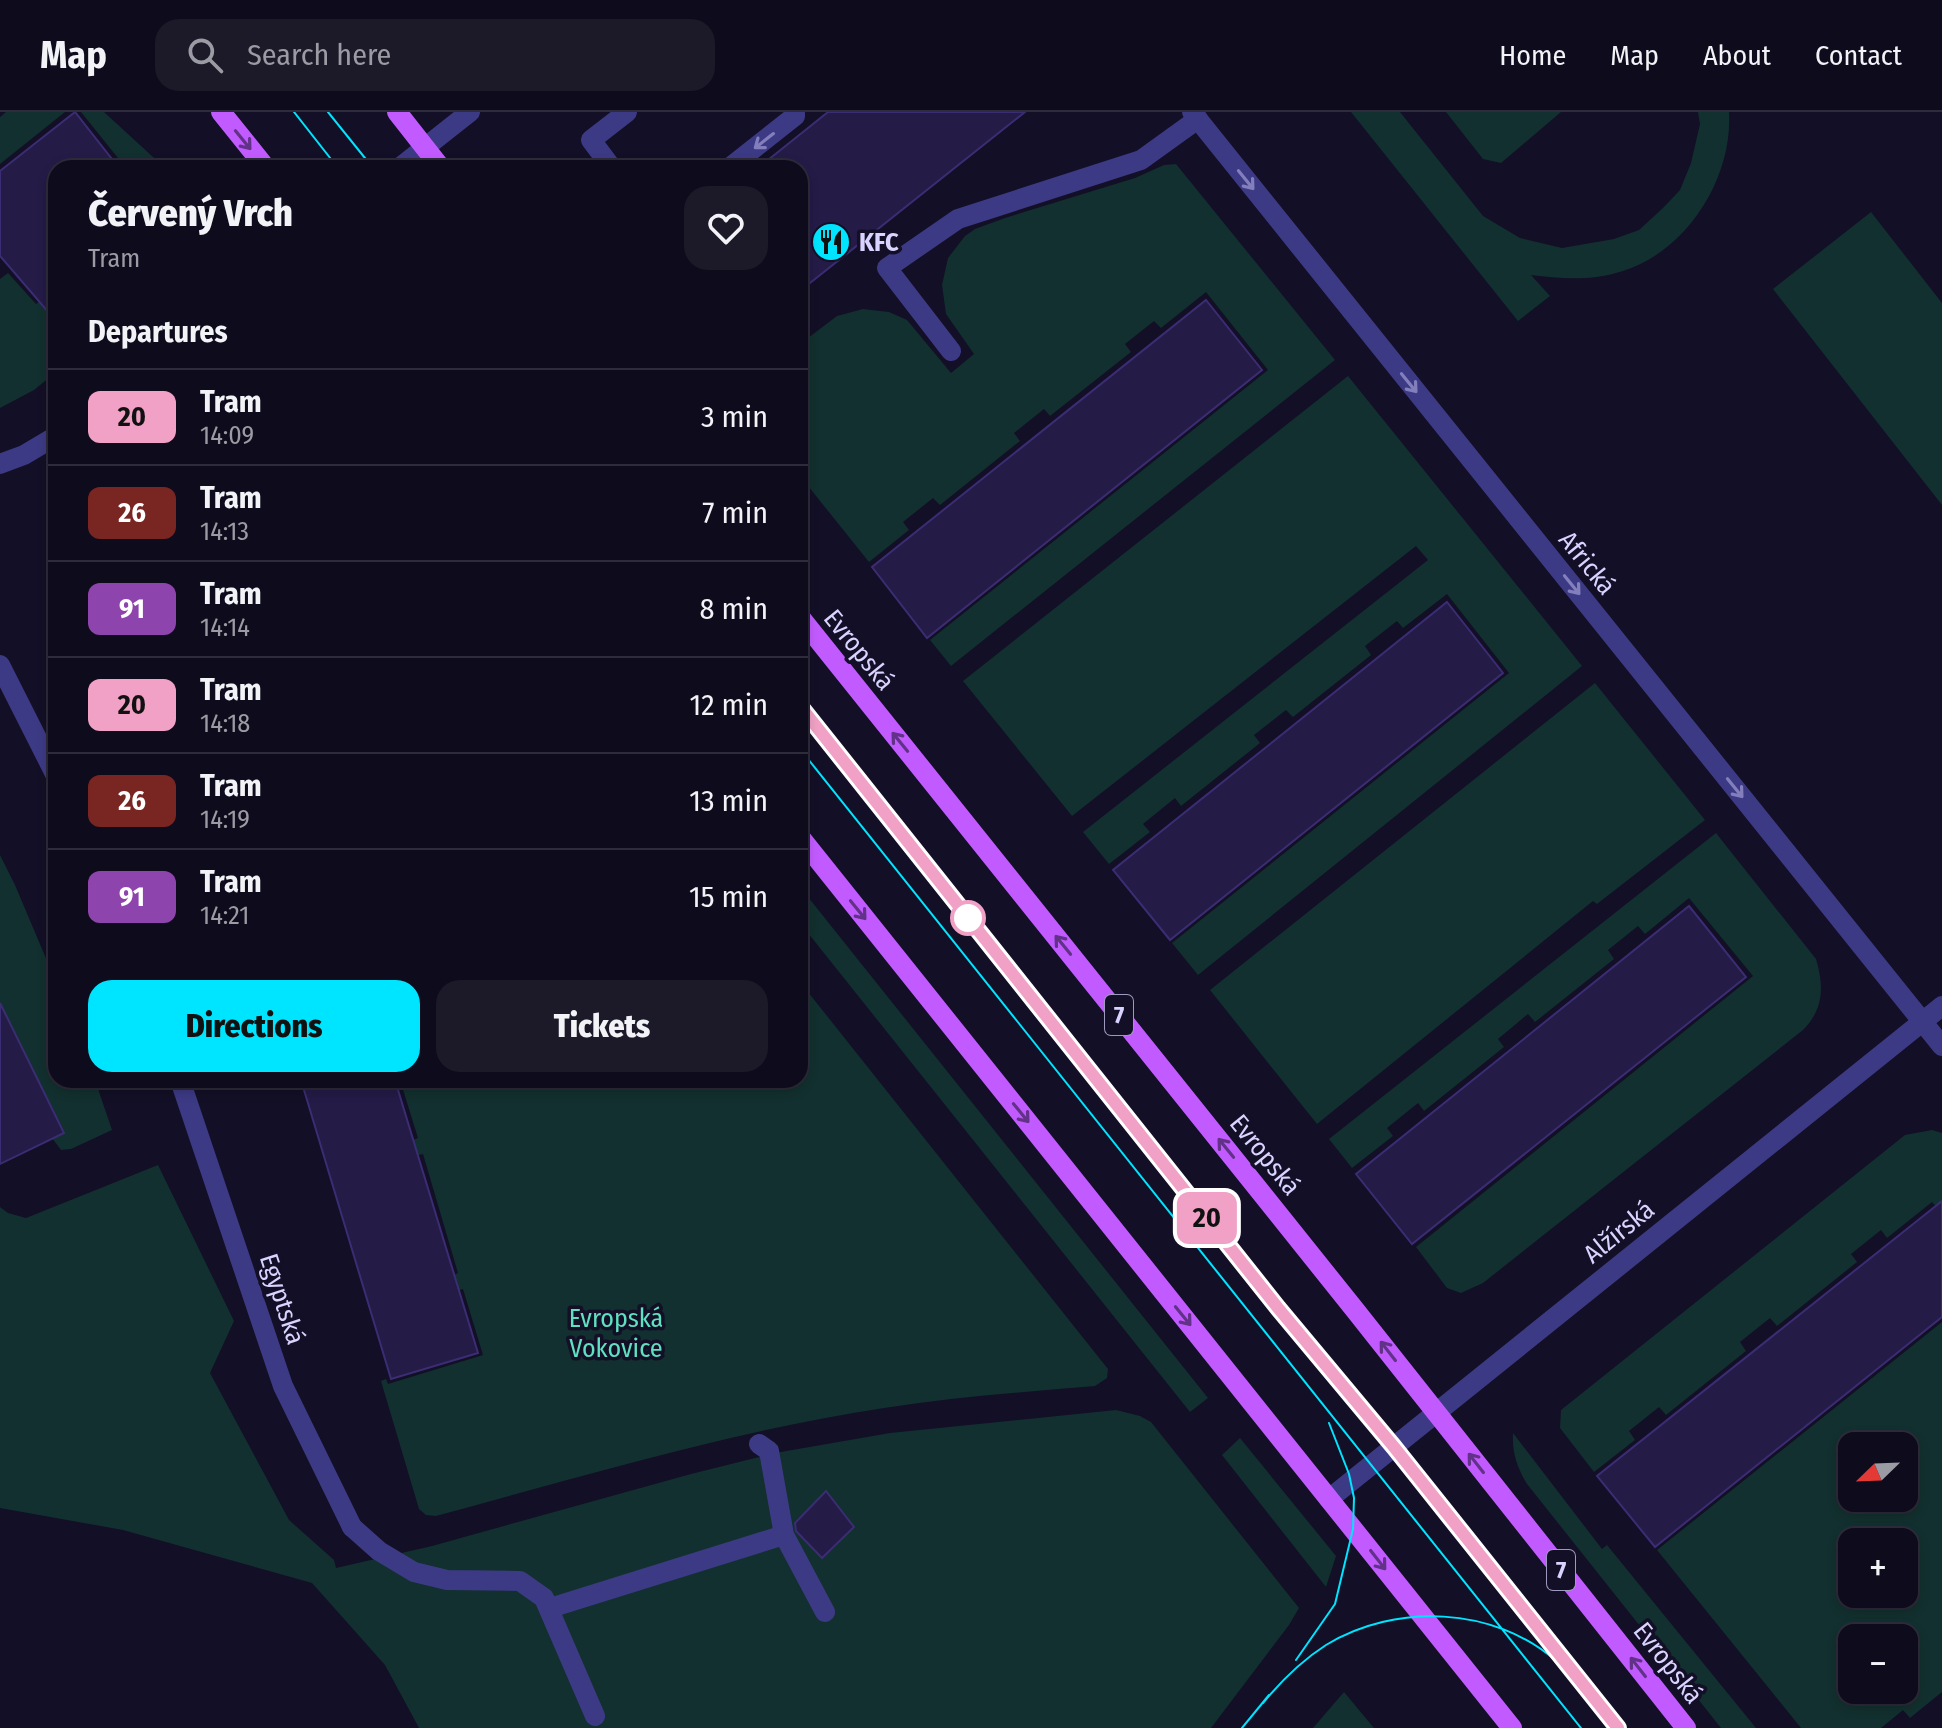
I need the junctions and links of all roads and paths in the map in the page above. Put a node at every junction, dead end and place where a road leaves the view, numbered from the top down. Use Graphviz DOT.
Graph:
graph roads {
  1 [pos="221,112"];
  2 [pos="397,112"];
  3 [pos="470,112"];
  4 [pos="627,112"];
  5 [pos="795,112"];
  6 [pos="1195,116"];
  7 [pos="425,148"];
  8 [pos="260,160"];
  9 [pos="409,160"];
  10 [pos="435,160"];
  11 [pos="606,160"];
  12 [pos="739,160"];
  13 [pos="951,351"];
  14 [pos="48,441"];
  15 [pos="0,464"];
  16 [pos="808,627"];
  17 [pos="0,665"];
  18 [pos="48,760"];
  19 [pos="808,847"];
  20 [pos="1942,1006"];
  21 [pos="1922,1022"];
  22 [pos="1942,1046"];
  23 [pos="183,1088"];
  24 [pos="1436,1413"];
  25 [pos="759,1444"];
  26 [pos="1329,1499"];
  27 [pos="784,1535"];
  28 [pos="550,1608"];
  29 [pos="825,1612"];
  30 [pos="595,1716"];
  31 [pos="1512,1728"];
  32 [pos="1686,1728"];
  1 -- 8 [label="main road, one-way"];
  2 -- 7 [label="main road"];
  3 -- 7 [label="street"];
  4 -- 11 [label="street"];
  5 -- 12 [label="street, one-way"];
  6 -- 13 [label="street"];
  6 -- 21 [label="street, Africká, one-way"];
  7 -- 9 [label="street"];
  7 -- 10 [label="main road"];
  14 -- 15 [label="street"];
  24 -- 16 [label="main road, Evropská / 7, one-way"];
  17 -- 18 [label="street"];
  19 -- 26 [label="main road, one-way"];
  20 -- 21 [label="street, Alžírská"];
  21 -- 22 [label="street, Africká"];
  21 -- 24 [label="street, Alžírská"];
  23 -- 28 [label="street, Egyptská"];
  24 -- 26 [label="street, Alžírská"];
  32 -- 24 [label="main road, Evropská / 7, one-way"];
  25 -- 27 [label="street"];
  26 -- 31 [label="main road, one-way"];
  27 -- 28 [label="street"];
  27 -- 29 [label="street"];
  28 -- 30 [label="street"];
}
